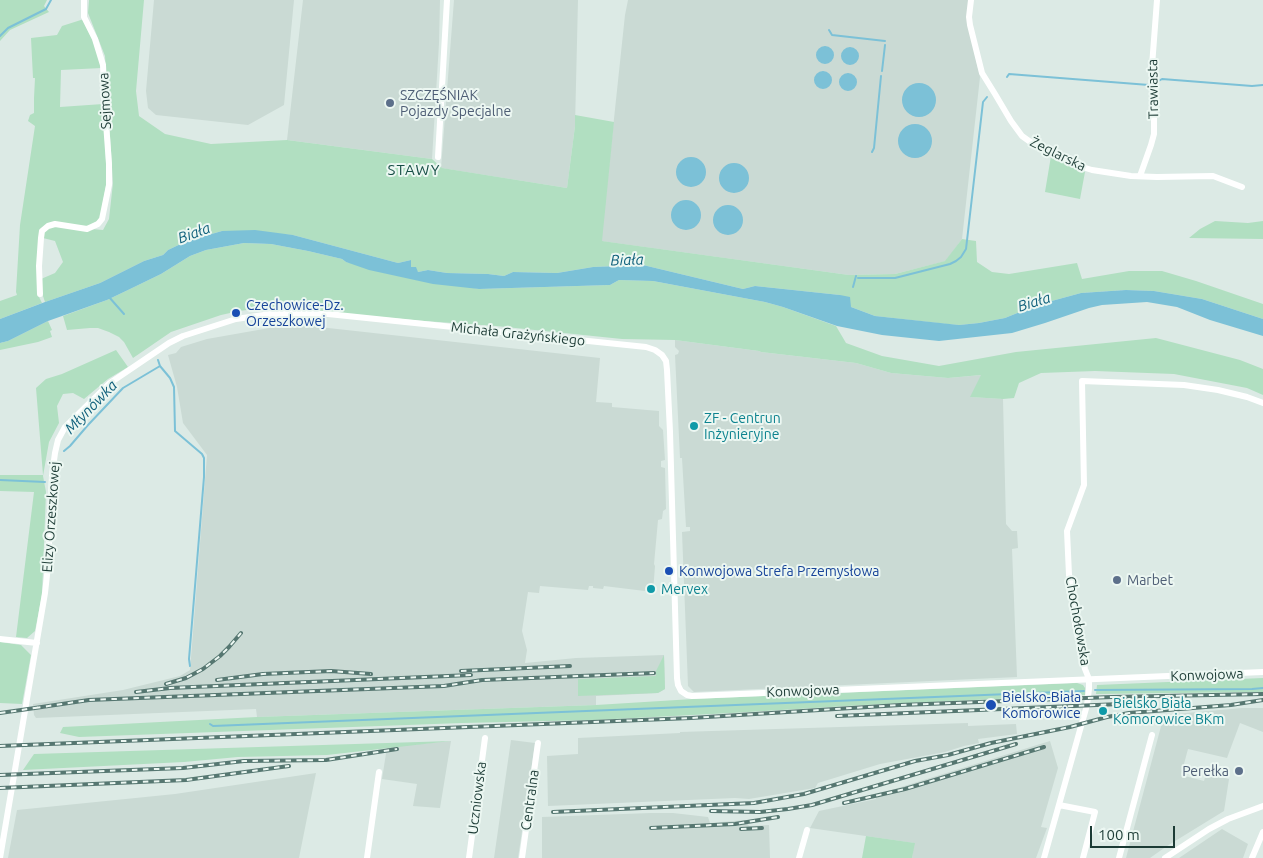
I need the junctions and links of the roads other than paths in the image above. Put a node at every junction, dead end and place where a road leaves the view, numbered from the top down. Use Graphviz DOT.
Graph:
graph roads {
  1 [pos="84,0"];
  2 [pos="447,0"];
  3 [pos="971,0"];
  4 [pos="1156,0"];
  5 [pos="438,157"];
  6 [pos="1140,176"];
  7 [pos="1242,187"];
  8 [pos="40,294"];
  9 [pos="372,318"];
  10 [pos="662,355"];
  11 [pos="1263,403"];
  12 [pos="0,639"];
  13 [pos="37,643"];
  14 [pos="1263,672"];
  15 [pos="1090,680"];
  16 [pos="1152,735"];
  17 [pos="485,738"];
  18 [pos="538,743"];
  19 [pos="379,772"];
  20 [pos="1059,804"];
  21 [pos="1263,806"];
  22 [pos="807,830"];
  23 [pos="1263,832"];
  24 [pos="0,858"];
  25 [pos="367,858"];
  26 [pos="469,858"];
  27 [pos="522,858"];
  28 [pos="799,858"];
  29 [pos="1044,858"];
  30 [pos="1083,858"];
  31 [pos="1119,858"];
  32 [pos="1165,858"];
  33 [pos="1252,858"];
  1 -- 8 [label="street, Sejmowa"];
  2 -- 5 [label="street"];
  3 -- 6 [label="street, Żeglarska"];
  4 -- 6 [label="street, Trawiasta"];
  6 -- 7 [label="street, Żeglarska"];
  9 -- 10 [label="street, Michała Grażyńskiego"];
  9 -- 13 [label="street, Elizy Orzeszkowej"];
  10 -- 15 [label="street, Konwojowa"];
  11 -- 15 [label="street, Chochołowska"];
  12 -- 13 [label="street"];
  13 -- 24 [label="street, Elizy Orzeszkowej"];
  14 -- 15 [label="street, Konwojowa"];
  15 -- 20 [label="street, Chochołowska"];
  16 -- 31 [label="street"];
  17 -- 26 [label="street, Uczniowska"];
  18 -- 27 [label="street, Centralna"];
  19 -- 25 [label="street"];
  20 -- 29 [label="street, Chochołowska"];
  20 -- 30 [label="street"];
  21 -- 32 [label="street"];
  22 -- 28 [label="street"];
  23 -- 33 [label="street"];
}
